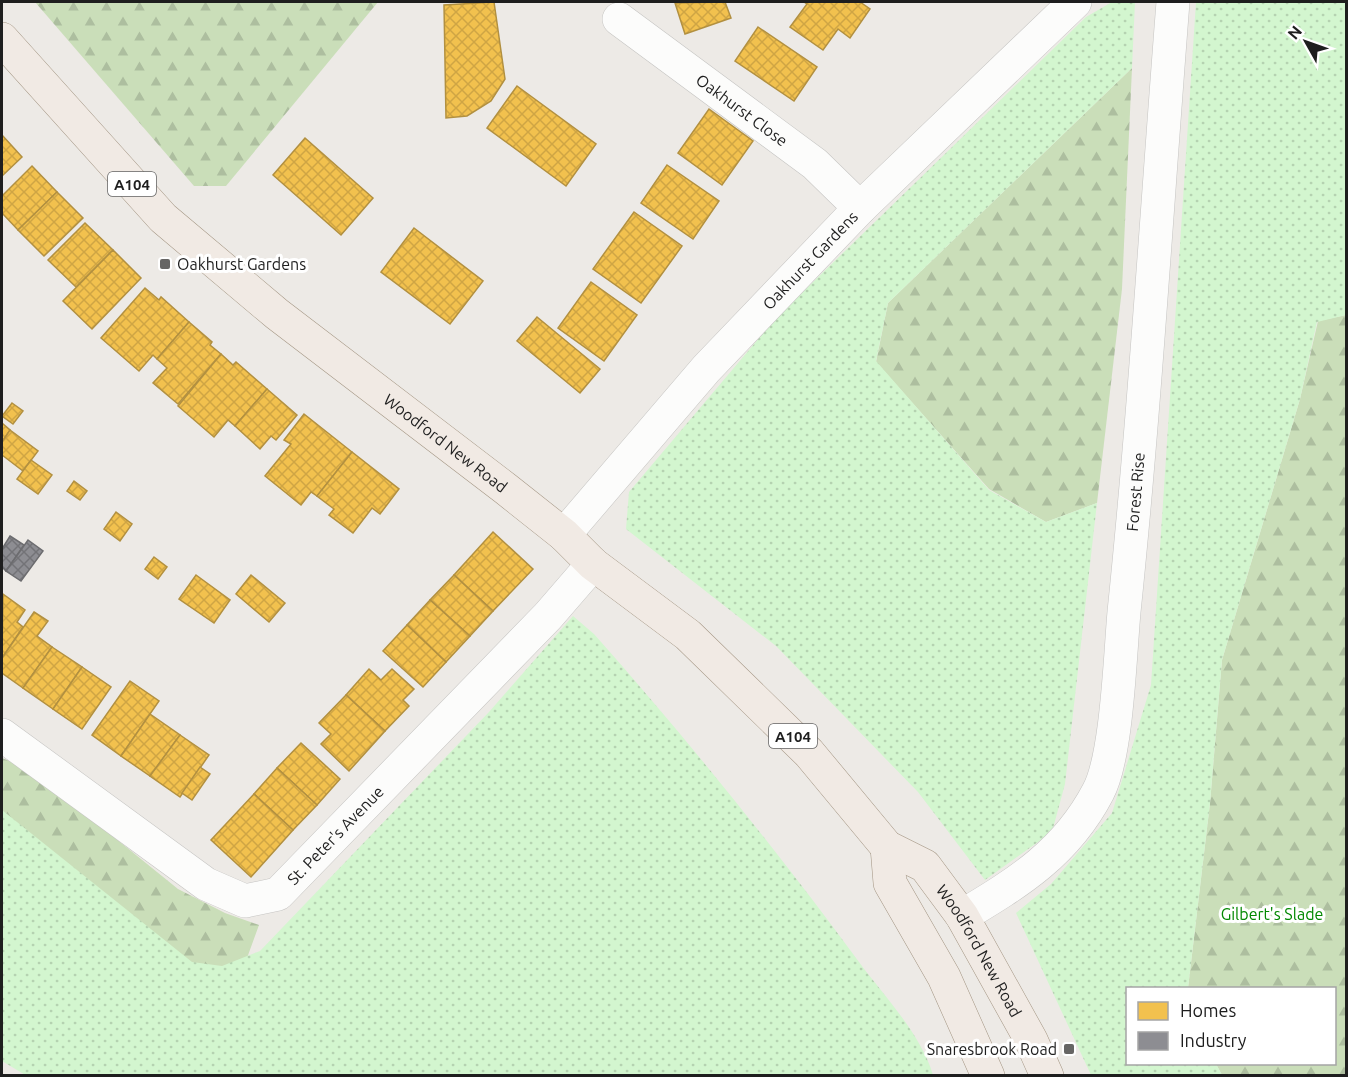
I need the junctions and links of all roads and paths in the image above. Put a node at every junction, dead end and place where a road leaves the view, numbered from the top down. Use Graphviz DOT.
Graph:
graph roads {
  1 [pos="1075,2"];
  2 [pos="1173,2"];
  3 [pos="619,19"];
  4 [pos="2,39"];
  5 [pos="860,208"];
  6 [pos="564,535"];
  7 [pos="592,564"];
  8 [pos="2,735"];
  9 [pos="887,847"];
  10 [pos="962,916"];
  11 [pos="988,1076"];
  12 [pos="1047,1076"];
  1 -- 5 [label="street, Oakhurst Gardens"];
  2 -- 10 [label="street, Forest Rise"];
  3 -- 5 [label="street, Oakhurst Close"];
  4 -- 6 [label="main road, Woodford New Road / A104"];
  5 -- 6 [label="street, Oakhurst Gardens"];
  6 -- 7 [label="main road, Woodford New Road / A104"];
  7 -- 8 [label="street, St. Peter's Avenue"];
  7 -- 9 [label="main road, Woodford New Road / A104"];
  9 -- 10 [label="main road, Woodford New Road / A104"];
  9 -- 11 [label="main road"];
  10 -- 12 [label="main road, Woodford New Road / A104"];
}
